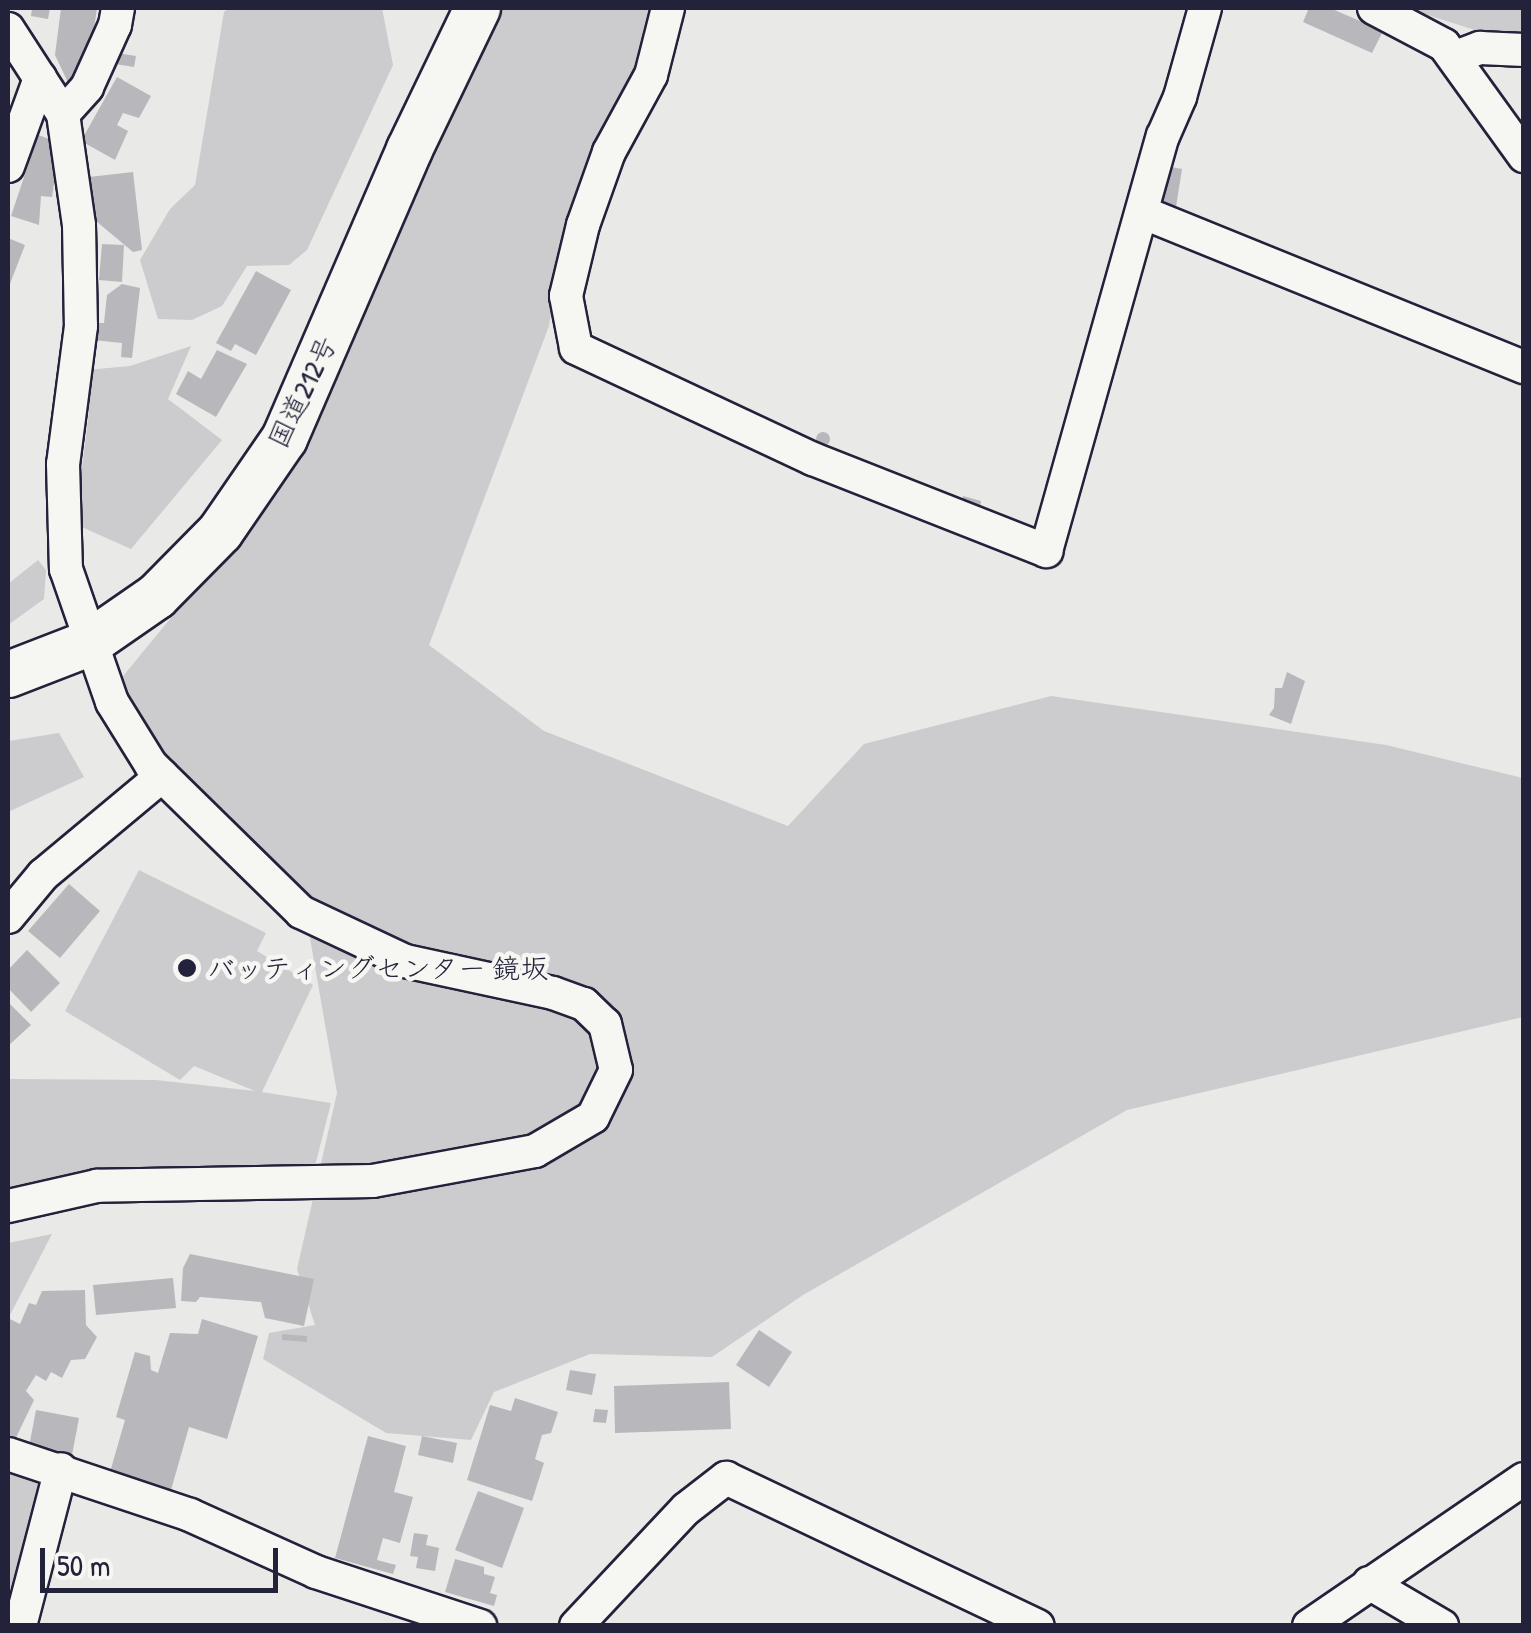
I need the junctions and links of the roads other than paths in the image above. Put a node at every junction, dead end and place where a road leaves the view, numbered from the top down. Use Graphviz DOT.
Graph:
graph roads {
  1 [pos="118,8"];
  2 [pos="477,8"];
  3 [pos="668,8"];
  4 [pos="1204,8"];
  5 [pos="1374,8"];
  6 [pos="8,29"];
  7 [pos="1524,50"];
  8 [pos="1456,58"];
  9 [pos="40,78"];
  10 [pos="62,114"];
  11 [pos="1524,156"];
  12 [pos="8,166"];
  13 [pos="1144,212"];
  14 [pos="1524,368"];
  15 [pos="88,643"];
  16 [pos="8,674"];
  17 [pos="162,776"];
  18 [pos="8,917"];
  19 [pos="8,1206"];
  20 [pos="8,1454"];
  21 [pos="61,1469"];
  22 [pos="1524,1478"];
  23 [pos="1370,1582"];
  24 [pos="20,1626"];
  25 [pos="480,1626"];
  26 [pos="576,1626"];
  27 [pos="1038,1626"];
  28 [pos="1309,1626"];
  29 [pos="1442,1626"];
  1 -- 10 [label="street"];
  2 -- 15 [label="highway, 国道212号"];
  3 -- 13 [label="street"];
  4 -- 13 [label="street"];
  5 -- 8 [label="street"];
  6 -- 9 [label="street"];
  7 -- 8 [label="street"];
  8 -- 11 [label="street"];
  9 -- 10 [label="street"];
  9 -- 12 [label="street"];
  10 -- 15 [label="street"];
  13 -- 14 [label="street"];
  15 -- 16 [label="highway, 国道212号"];
  15 -- 17 [label="street"];
  17 -- 18 [label="street"];
  17 -- 19 [label="street"];
  20 -- 21 [label="street"];
  21 -- 24 [label="street"];
  21 -- 25 [label="street"];
  22 -- 23 [label="street"];
  23 -- 28 [label="street"];
  23 -- 29 [label="street"];
  26 -- 27 [label="street"];
}
